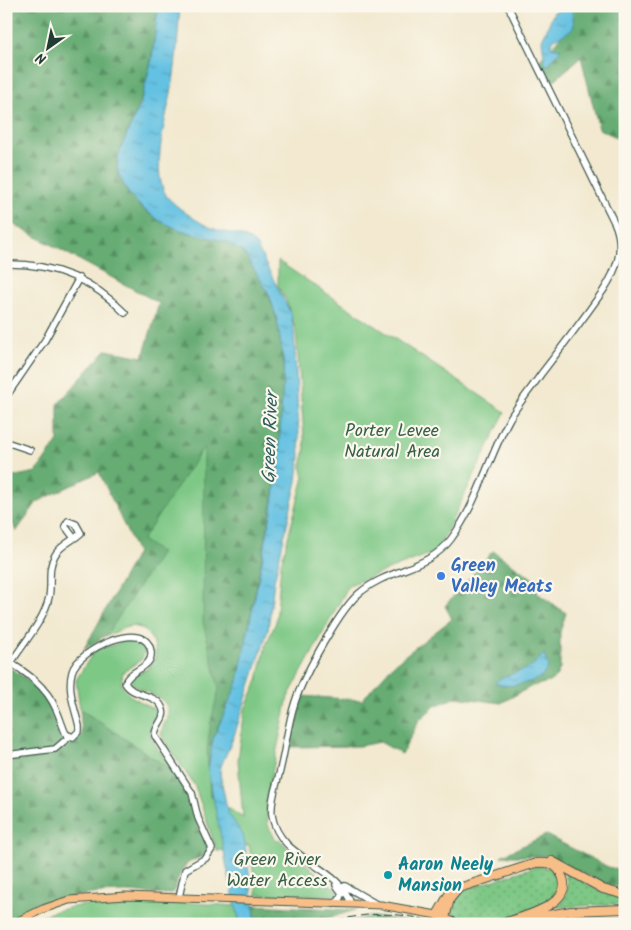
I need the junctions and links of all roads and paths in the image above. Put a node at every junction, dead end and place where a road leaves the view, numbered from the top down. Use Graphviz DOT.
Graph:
graph roads {
  1 [pos="508,6"];
  2 [pos="6,264"];
  3 [pos="79,278"];
  4 [pos="125,313"];
  5 [pos="6,397"];
  6 [pos="6,442"];
  7 [pos="30,450"];
  8 [pos="74,538"];
  9 [pos="8,661"];
  10 [pos="69,737"];
  11 [pos="6,755"];
  12 [pos="324,873"];
  13 [pos="341,884"];
  14 [pos="625,895"];
  15 [pos="179,897"];
  16 [pos="334,904"];
  17 [pos="351,904"];
  18 [pos="381,906"];
  19 [pos="625,909"];
  20 [pos="441,916"];
  21 [pos="625,921"];
  22 [pos="12,924"];
  23 [pos="459,924"];
  24 [pos="500,924"];
  25 [pos="508,924"];
  26 [pos="561,924"];
  1 -- 12 [label="street"];
  2 -- 3 [label="street"];
  3 -- 4 [label="street"];
  3 -- 5 [label="street"];
  6 -- 7 [label="street"];
  8 -- 9 [label="street"];
  9 -- 10 [label="street"];
  10 -- 11 [label="street"];
  10 -- 15 [label="street"];
  12 -- 13 [label="street"];
  12 -- 16 [label="street"];
  13 -- 17 [label="street"];
  13 -- 18 [label="street"];
  14 -- 20 [label="highway"];
  15 -- 16 [label="main road"];
  15 -- 22 [label="main road"];
  16 -- 17 [label="main road"];
  17 -- 18 [label="main road"];
  18 -- 20 [label="main road"];
  19 -- 25 [label="highway"];
  20 -- 23 [label="main road"];
  20 -- 24 [label="highway"];
  21 -- 26 [label="highway"];
}
